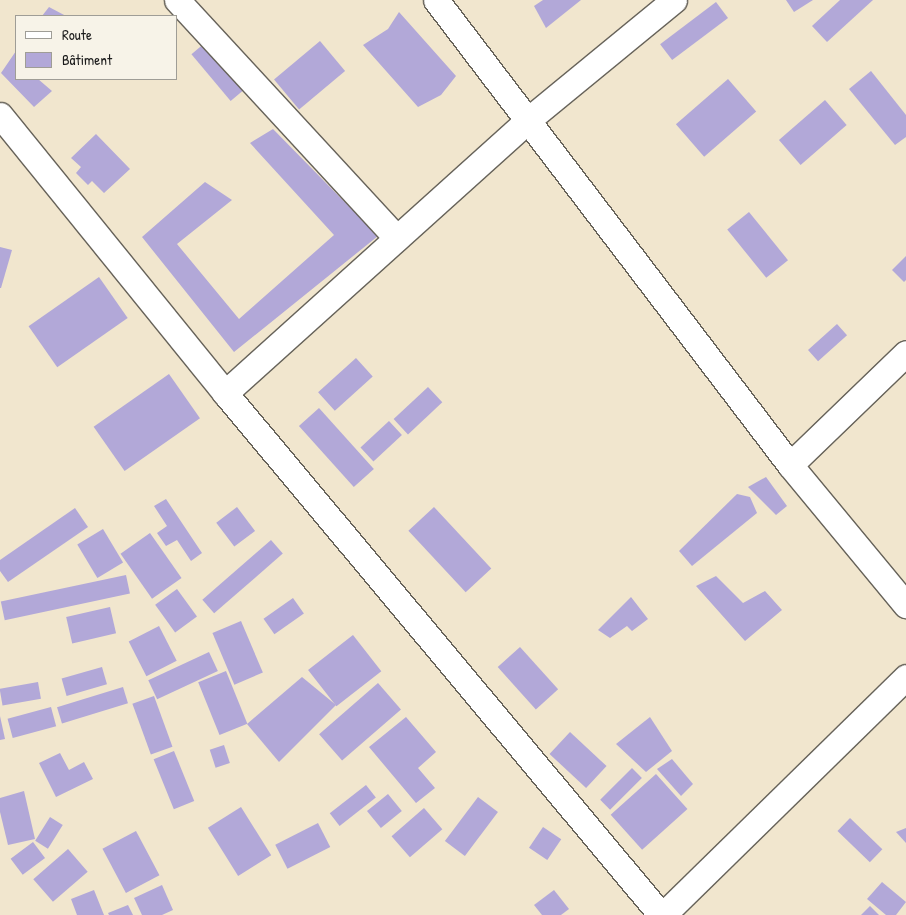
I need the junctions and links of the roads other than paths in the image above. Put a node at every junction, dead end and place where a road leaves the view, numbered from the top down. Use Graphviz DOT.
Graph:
graph roads {
  1 [pos="177,0"];
  2 [pos="436,0"];
  3 [pos="674,0"];
  4 [pos="0,116"];
  5 [pos="528,120"];
  6 [pos="398,238"];
  7 [pos="906,353"];
  8 [pos="225,393"];
  9 [pos="790,465"];
  10 [pos="906,605"];
  11 [pos="906,677"];
  12 [pos="662,915"];
  1 -- 6 [label="street"];
  2 -- 5 [label="street"];
  3 -- 5 [label="street"];
  4 -- 8 [label="street"];
  5 -- 6 [label="street"];
  5 -- 9 [label="street"];
  6 -- 8 [label="street"];
  7 -- 9 [label="street"];
  8 -- 12 [label="street"];
  9 -- 10 [label="street"];
  11 -- 12 [label="street"];
}
